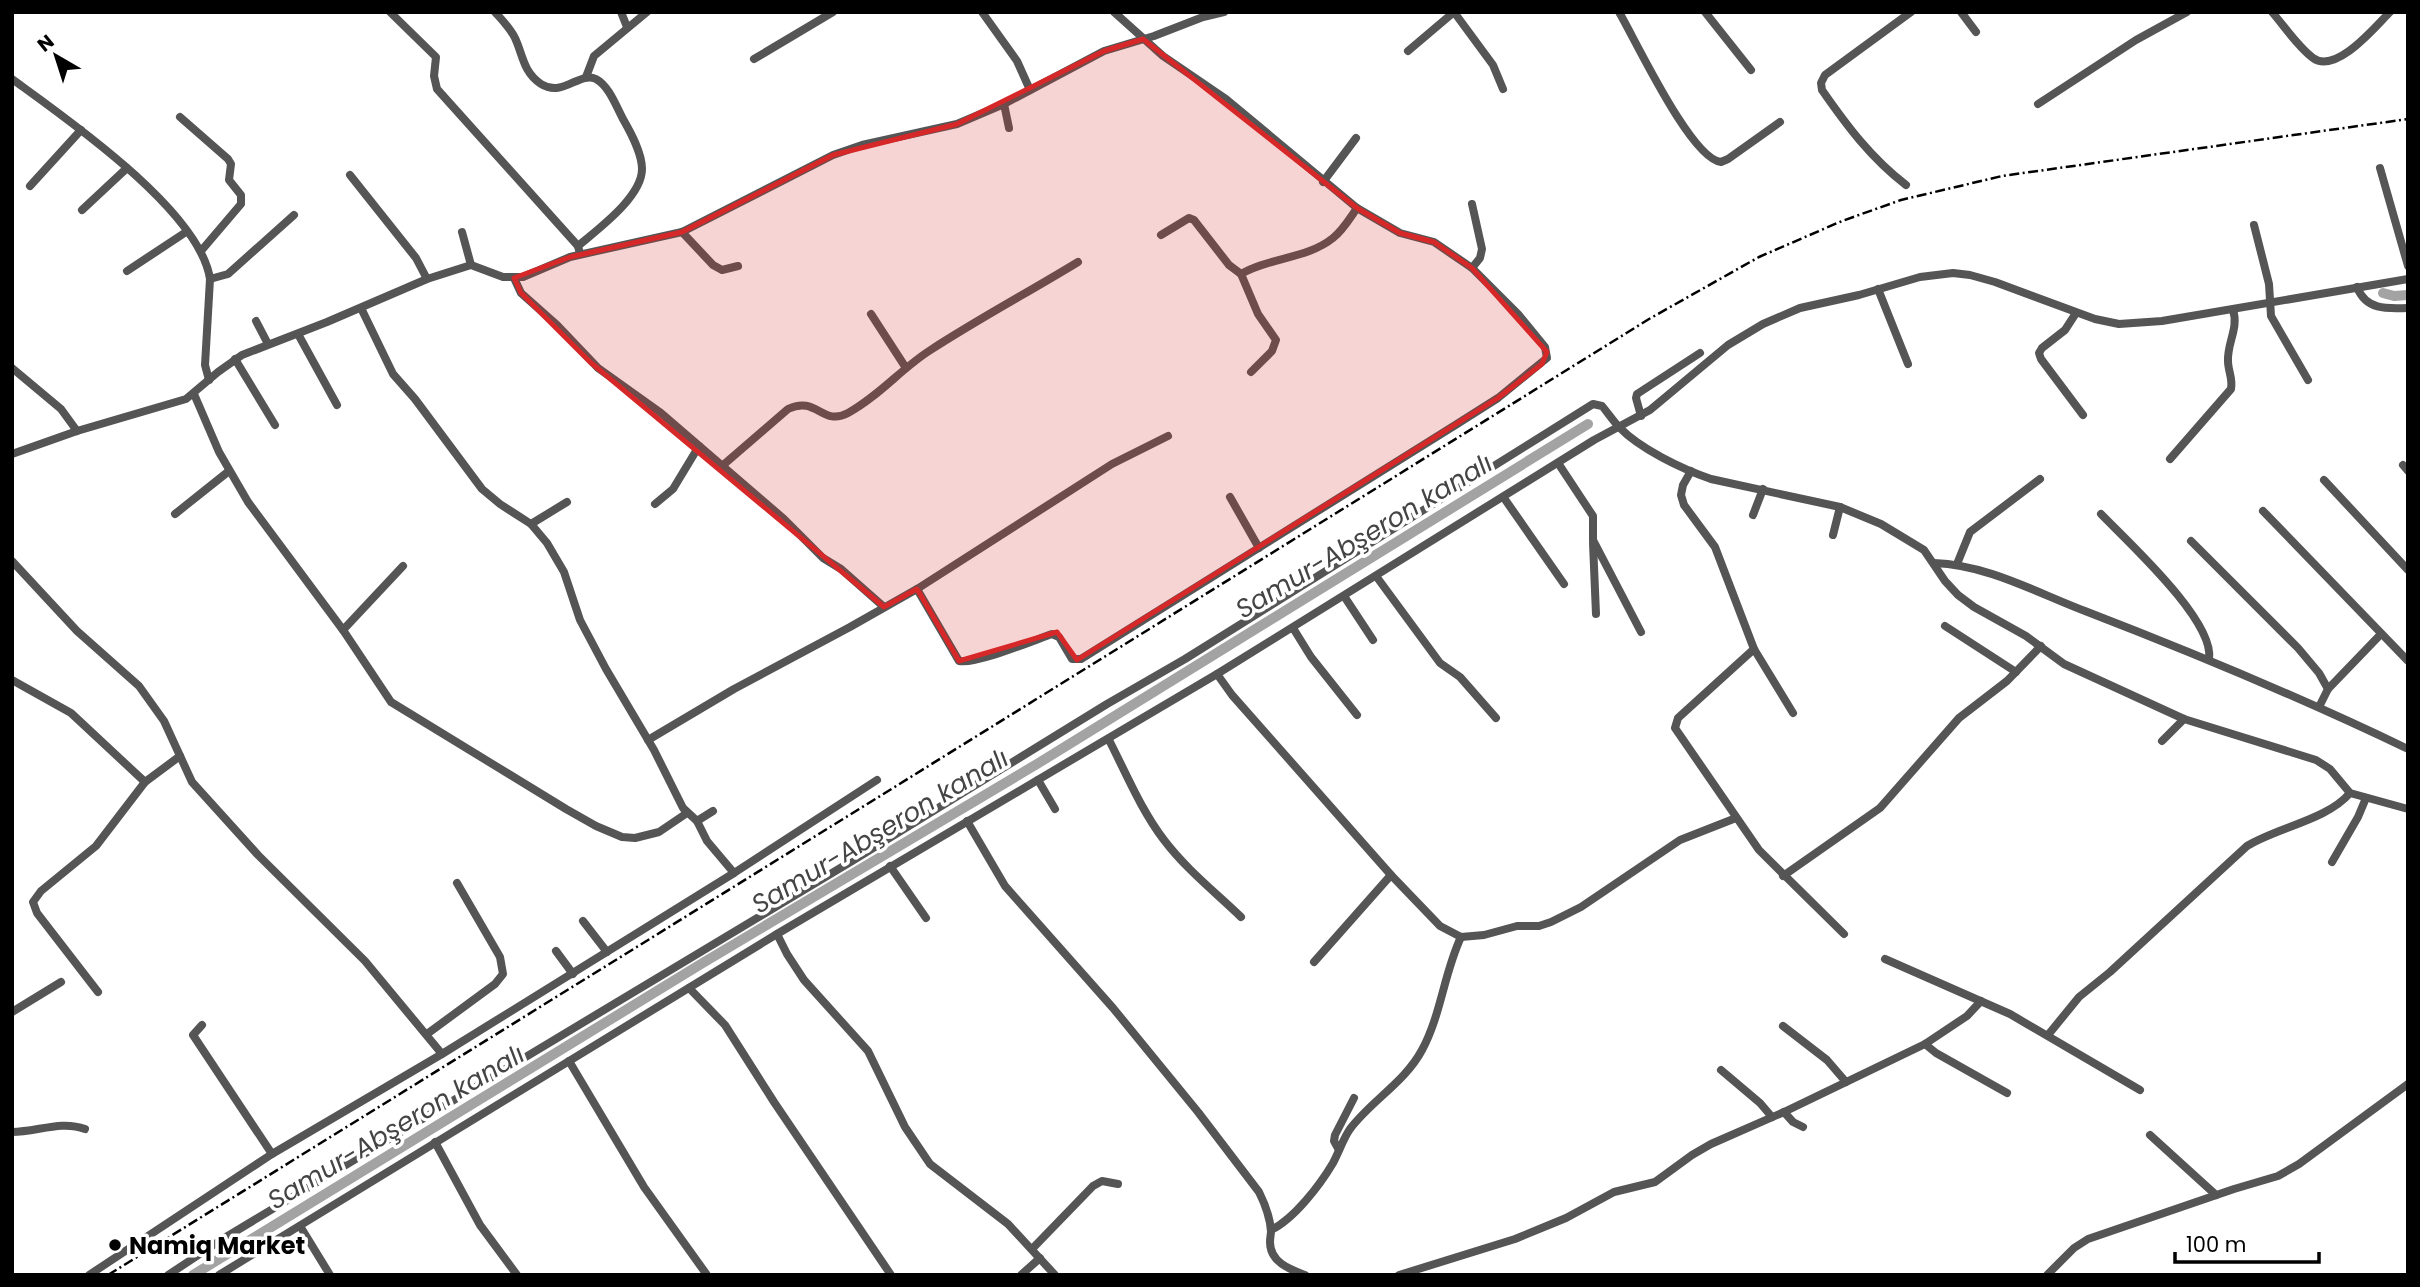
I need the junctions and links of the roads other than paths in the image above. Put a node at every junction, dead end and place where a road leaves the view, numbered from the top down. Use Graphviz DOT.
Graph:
graph roads {
  1 [pos="390,12"];
  2 [pos="495,12"];
  3 [pos="621,12"];
  4 [pos="648,12"];
  5 [pos="833,12"];
  6 [pos="982,12"];
  7 [pos="1114,12"];
  8 [pos="1224,12"];
  9 [pos="1454,12"];
  10 [pos="1619,12"];
  11 [pos="1705,12"];
  12 [pos="1911,12"];
  13 [pos="1961,12"];
  14 [pos="2187,12"];
  15 [pos="2272,12"];
  16 [pos="2390,12"];
  17 [pos="627,27"];
  18 [pos="1976,32"];
  19 [pos="1143,39"];
  20 [pos="1408,51"];
  21 [pos="754,59"];
  22 [pos="1751,69"];
  23 [pos="586,77"];
  24 [pos="12,79"];
  25 [pos="1503,89"];
  26 [pos="1030,90"];
  27 [pos="1004,104"];
  28 [pos="2038,104"];
  29 [pos="180,117"];
  30 [pos="1780,122"];
  31 [pos="1009,128"];
  32 [pos="81,130"];
  33 [pos="1356,138"];
  34 [pos="2380,168"];
  35 [pos="127,169"];
  36 [pos="350,175"];
  37 [pos="1324,182"];
  38 [pos="1906,185"];
  39 [pos="30,186"];
  40 [pos="1472,204"];
  41 [pos="1357,208"];
  42 [pos="82,210"];
  43 [pos="294,215"];
  44 [pos="2254,225"];
  45 [pos="186,232"];
  46 [pos="462,232"];
  47 [pos="681,232"];
  48 [pos="1161,235"];
  49 [pos="579,250"];
  50 [pos="201,251"];
  51 [pos="1078,262"];
  52 [pos="471,265"];
  53 [pos="738,266"];
  54 [pos="2408,266"];
  55 [pos="1472,268"];
  56 [pos="127,271"];
  57 [pos="1241,274"];
  58 [pos="514,278"];
  59 [pos="210,279"];
  60 [pos="427,279"];
  61 [pos="2408,279"];
  62 [pos="2357,287"];
  63 [pos="1878,289"];
  64 [pos="2269,304"];
  65 [pos="361,308"];
  66 [pos="2408,308"];
  67 [pos="2233,310"];
  68 [pos="2076,313"];
  69 [pos="871,314"];
  70 [pos="256,321"];
  71 [pos="298,334"];
  72 [pos="268,344"];
  73 [pos="1700,353"];
  74 [pos="236,359"];
  75 [pos="1908,364"];
  76 [pos="12,368"];
  77 [pos="906,368"];
  78 [pos="1251,372"];
  79 [pos="209,380"];
  80 [pos="2308,380"];
  81 [pos="194,394"];
  82 [pos="337,405"];
  83 [pos="2082,415"];
  84 [pos="1641,416"];
  85 [pos="275,425"];
  86 [pos="1620,428"];
  87 [pos="77,431"];
  88 [pos="1168,436"];
  89 [pos="699,446"];
  90 [pos="12,454"];
  91 [pos="2170,459"];
  92 [pos="1558,463"];
  93 [pos="722,466"];
  94 [pos="229,471"];
  95 [pos="1691,471"];
  96 [pos="2040,479"];
  97 [pos="2323,480"];
  98 [pos="1763,489"];
  99 [pos="1230,497"];
  100 [pos="1504,498"];
  101 [pos="567,502"];
  102 [pos="655,504"];
  103 [pos="1840,507"];
  104 [pos="2263,511"];
  105 [pos="175,514"];
  106 [pos="2101,514"];
  107 [pos="1753,515"];
  108 [pos="531,524"];
  109 [pos="1833,535"];
  110 [pos="1593,540"];
  111 [pos="2191,541"];
  112 [pos="1259,548"];
  113 [pos="12,561"];
  114 [pos="1934,563"];
  115 [pos="1957,564"];
  116 [pos="403,566"];
  117 [pos="2408,570"];
  118 [pos="1376,576"];
  119 [pos="1564,584"];
  120 [pos="917,589"];
  121 [pos="1344,596"];
  122 [pos="884,607"];
  123 [pos="1597,614"];
  124 [pos="1945,626"];
  125 [pos="1293,628"];
  126 [pos="343,630"];
  127 [pos="1641,632"];
  128 [pos="2381,634"];
  129 [pos="1373,640"];
  130 [pos="2041,646"];
  131 [pos="1754,649"];
  132 [pos="2209,659"];
  133 [pos="2408,661"];
  134 [pos="2015,672"];
  135 [pos="1217,674"];
  136 [pos="13,683"];
  137 [pos="2328,689"];
  138 [pos="2319,707"];
  139 [pos="1793,713"];
  140 [pos="1357,715"];
  141 [pos="1496,718"];
  142 [pos="2184,719"];
  143 [pos="648,740"];
  144 [pos="1109,740"];
  145 [pos="2162,740"];
  146 [pos="2408,749"];
  147 [pos="180,756"];
  148 [pos="877,780"];
  149 [pos="1038,780"];
  150 [pos="145,782"];
  151 [pos="2350,793"];
  152 [pos="2366,798"];
  153 [pos="1055,809"];
  154 [pos="2408,809"];
  155 [pos="713,811"];
  156 [pos="687,813"];
  157 [pos="1736,818"];
  158 [pos="697,821"];
  159 [pos="967,821"];
  160 [pos="2332,862"];
  161 [pos="890,866"];
  162 [pos="734,873"];
  163 [pos="1391,875"];
  164 [pos="1783,876"];
  165 [pos="457,883"];
  166 [pos="1241,917"];
  167 [pos="926,918"];
  168 [pos="583,921"];
  169 [pos="777,934"];
  170 [pos="1844,934"];
  171 [pos="1461,937"];
  172 [pos="556,951"];
  173 [pos="607,952"];
  174 [pos="1885,958"];
  175 [pos="1314,962"];
  176 [pos="573,974"];
  177 [pos="61,982"];
  178 [pos="689,988"];
  179 [pos="99,992"];
  180 [pos="1981,1001"];
  181 [pos="12,1012"];
  182 [pos="202,1025"];
  183 [pos="1783,1026"];
  184 [pos="427,1034"];
  185 [pos="2048,1035"];
  186 [pos="1924,1044"];
  187 [pos="442,1054"];
  188 [pos="569,1060"];
  189 [pos="1721,1070"];
  190 [pos="1846,1082"];
  191 [pos="2408,1084"];
  192 [pos="2140,1090"];
  193 [pos="2007,1093"];
  194 [pos="1354,1098"];
  195 [pos="1784,1112"];
  196 [pos="1772,1117"];
  197 [pos="1803,1127"];
  198 [pos="85,1129"];
  199 [pos="12,1132"];
  200 [pos="2150,1135"];
  201 [pos="435,1142"];
  202 [pos="1339,1150"];
  203 [pos="272,1154"];
  204 [pos="1118,1184"];
  205 [pos="2216,1195"];
  206 [pos="300,1226"];
  207 [pos="1271,1230"];
  208 [pos="1032,1249"];
  209 [pos="1040,1258"];
  210 [pos="89,1275"];
  211 [pos="168,1275"];
  212 [pos="219,1275"];
  213 [pos="330,1275"];
  214 [pos="517,1275"];
  215 [pos="707,1275"];
  216 [pos="891,1275"];
  217 [pos="1021,1275"];
  218 [pos="1055,1275"];
  219 [pos="1305,1275"];
  220 [pos="1399,1275"];
  221 [pos="2047,1275"];
  1 -- 49 [label="street"];
  2 -- 23 [label="street"];
  3 -- 17 [label="street"];
  4 -- 17 [label="street"];
  5 -- 21 [label="street"];
  6 -- 26 [label="street"];
  7 -- 19 [label="street"];
  8 -- 19 [label="street"];
  9 -- 20 [label="street"];
  9 -- 25 [label="street"];
  10 -- 30 [label="street"];
  11 -- 22 [label="street"];
  12 -- 38 [label="street"];
  13 -- 18 [label="street"];
  14 -- 28 [label="street"];
  15 -- 16 [label="street"];
  17 -- 23 [label="street"];
  19 -- 26 [label="street"];
  19 -- 37 [label="street"];
  23 -- 49 [label="street"];
  24 -- 32 [label="street"];
  26 -- 27 [label="street"];
  27 -- 31 [label="street"];
  27 -- 47 [label="street"];
  29 -- 50 [label="street"];
  32 -- 35 [label="street"];
  32 -- 39 [label="street"];
  33 -- 37 [label="street"];
  34 -- 54 [label="street"];
  35 -- 42 [label="street"];
  35 -- 45 [label="street"];
  36 -- 60 [label="street"];
  37 -- 41 [label="street"];
  40 -- 55 [label="street"];
  41 -- 55 [label="street"];
  41 -- 57 [label="street"];
  43 -- 59 [label="street"];
  44 -- 64 [label="street"];
  45 -- 50 [label="street"];
  45 -- 56 [label="street"];
  46 -- 52 [label="street"];
  47 -- 49 [label="street"];
  47 -- 53 [label="street"];
  48 -- 57 [label="street"];
  49 -- 58 [label="street"];
  50 -- 59 [label="street"];
  51 -- 77 [label="street"];
  52 -- 58 [label="street"];
  52 -- 60 [label="street"];
  55 -- 112 [label="street"];
  57 -- 78 [label="street"];
  58 -- 89 [label="street"];
  59 -- 79 [label="street"];
  60 -- 65 [label="street"];
  61 -- 62 [label="street"];
  62 -- 64 [label="street"];
  62 -- 66 [label="street"];
  63 -- 68 [label="street"];
  63 -- 75 [label="street"];
  63 -- 84 [label="street"];
  64 -- 67 [label="street"];
  64 -- 80 [label="street"];
  65 -- 71 [label="street"];
  65 -- 108 [label="street"];
  67 -- 68 [label="street"];
  67 -- 91 [label="street"];
  68 -- 83 [label="street"];
  69 -- 77 [label="street"];
  70 -- 72 [label="street"];
  71 -- 72 [label="street"];
  71 -- 82 [label="street"];
  72 -- 74 [label="street"];
  73 -- 84 [label="street"];
  74 -- 79 [label="street"];
  74 -- 85 [label="street"];
  76 -- 87 [label="street"];
  77 -- 93 [label="street"];
  79 -- 81 [label="street"];
  81 -- 87 [label="street"];
  81 -- 94 [label="street"];
  84 -- 86 [label="street"];
  86 -- 92 [label="street"];
  86 -- 95 [label="street"];
  86 -- 211 [label="street"];
  87 -- 90 [label="street"];
  88 -- 120 [label="street"];
  89 -- 93 [label="street"];
  89 -- 102 [label="street"];
  92 -- 100 [label="street"];
  92 -- 110 [label="street"];
  93 -- 122 [label="street"];
  94 -- 105 [label="street"];
  94 -- 126 [label="street"];
  95 -- 98 [label="street"];
  95 -- 131 [label="street"];
  96 -- 115 [label="street"];
  97 -- 117 [label="street"];
  98 -- 103 [label="street"];
  98 -- 107 [label="street"];
  99 -- 112 [label="street"];
  100 -- 118 [label="street"];
  100 -- 119 [label="street"];
  101 -- 108 [label="street"];
  103 -- 109 [label="street"];
  103 -- 114 [label="street"];
  104 -- 128 [label="street"];
  106 -- 132 [label="street"];
  108 -- 143 [label="street"];
  110 -- 123 [label="street"];
  110 -- 127 [label="street"];
  111 -- 137 [label="street"];
  112 -- 120 [label="street"];
  113 -- 147 [label="street"];
  114 -- 115 [label="street"];
  114 -- 130 [label="street"];
  115 -- 132 [label="street"];
  116 -- 126 [label="street"];
  118 -- 121 [label="street"];
  118 -- 141 [label="street"];
  120 -- 122 [label="street"];
  121 -- 125 [label="street"];
  121 -- 129 [label="street"];
  122 -- 143 [label="street"];
  124 -- 134 [label="street"];
  125 -- 135 [label="street"];
  125 -- 140 [label="street"];
  126 -- 156 [label="street"];
  128 -- 133 [label="street"];
  128 -- 137 [label="street"];
  130 -- 134 [label="street"];
  130 -- 142 [label="street"];
  131 -- 139 [label="street"];
  131 -- 157 [label="street"];
  132 -- 138 [label="street"];
  134 -- 164 [label="street"];
  135 -- 144 [label="street"];
  135 -- 163 [label="street"];
  136 -- 150 [label="street"];
  137 -- 138 [label="street"];
  138 -- 146 [label="street"];
  142 -- 145 [label="street"];
  142 -- 151 [label="street"];
  143 -- 156 [label="street"];
  144 -- 149 [label="street"];
  144 -- 166 [label="street"];
  147 -- 150 [label="street"];
  147 -- 184 [label="street"];
  148 -- 162 [label="street"];
  149 -- 153 [label="street"];
  149 -- 159 [label="street"];
  150 -- 179 [label="street"];
  151 -- 152 [label="street"];
  151 -- 185 [label="street"];
  152 -- 154 [label="street"];
  152 -- 160 [label="street"];
  155 -- 158 [label="street"];
  156 -- 158 [label="street"];
  157 -- 164 [label="street"];
  157 -- 171 [label="street"];
  158 -- 162 [label="street"];
  159 -- 161 [label="street"];
  159 -- 207 [label="street"];
  161 -- 167 [label="street"];
  161 -- 169 [label="street"];
  162 -- 173 [label="street"];
  163 -- 171 [label="street"];
  163 -- 175 [label="street"];
  164 -- 170 [label="street"];
  165 -- 184 [label="street"];
  168 -- 173 [label="street"];
  169 -- 178 [label="street"];
  169 -- 208 [label="street"];
  171 -- 202 [label="street"];
  172 -- 176 [label="street"];
  173 -- 176 [label="street"];
  174 -- 180 [label="street"];
  176 -- 187 [label="street"];
  177 -- 181 [label="street"];
  178 -- 188 [label="street"];
  178 -- 216 [label="street"];
  180 -- 185 [label="street"];
  180 -- 186 [label="street"];
  182 -- 203 [label="street"];
  183 -- 190 [label="street"];
  184 -- 187 [label="street"];
  185 -- 192 [label="street"];
  186 -- 190 [label="street"];
  186 -- 193 [label="street"];
  187 -- 203 [label="street"];
  188 -- 201 [label="street"];
  188 -- 215 [label="street"];
  189 -- 196 [label="street"];
  190 -- 195 [label="street"];
  191 -- 205 [label="street"];
  194 -- 202 [label="street"];
  195 -- 196 [label="street"];
  195 -- 197 [label="street"];
  196 -- 220 [label="street"];
  198 -- 199 [label="street"];
  200 -- 205 [label="street"];
  201 -- 206 [label="street"];
  201 -- 214 [label="street"];
  202 -- 207 [label="street"];
  203 -- 210 [label="street"];
  204 -- 208 [label="street"];
  205 -- 221 [label="street"];
  206 -- 212 [label="street"];
  206 -- 213 [label="street"];
  207 -- 219 [label="street"];
  208 -- 209 [label="street"];
  209 -- 217 [label="street"];
  209 -- 218 [label="street"];
}
